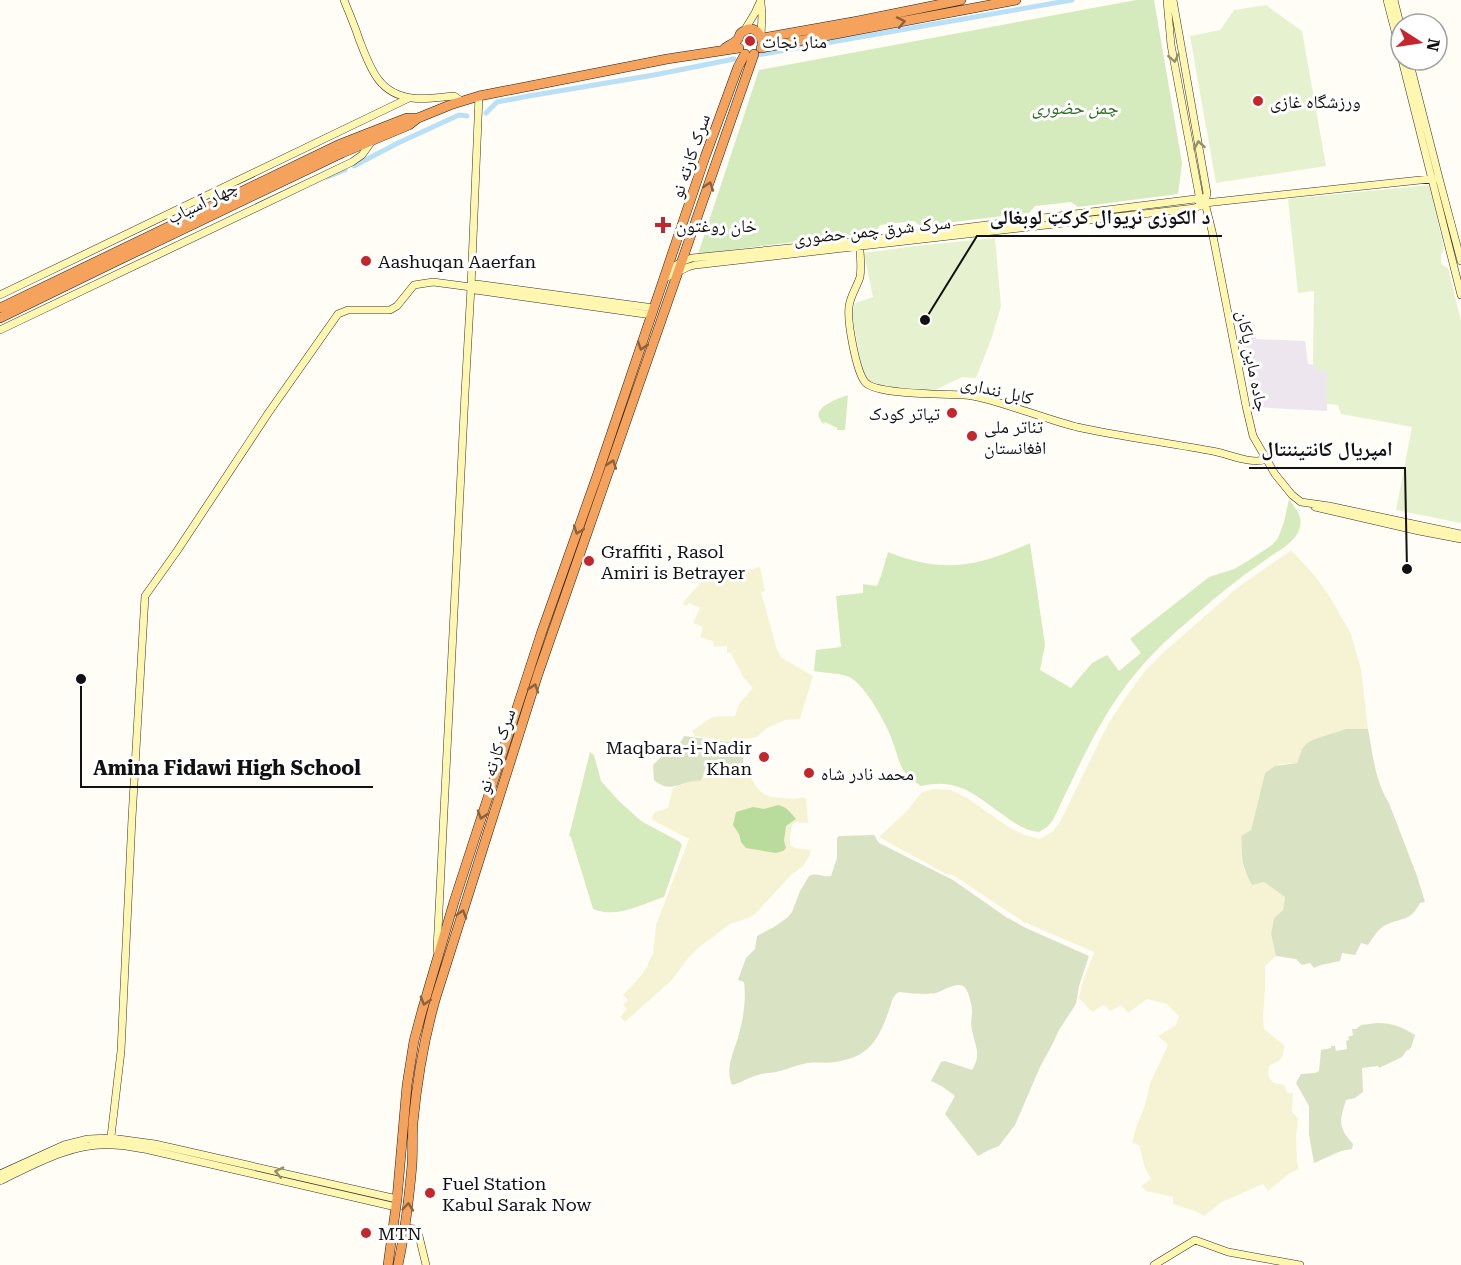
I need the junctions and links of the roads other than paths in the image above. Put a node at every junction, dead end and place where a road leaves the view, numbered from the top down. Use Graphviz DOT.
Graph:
graph roads {
  1 [pos="344,0"];
  2 [pos="961,0"];
  3 [pos="1016,0"];
  4 [pos="1167,0"];
  5 [pos="1173,0"];
  6 [pos="761,1"];
  7 [pos="996,2"];
  8 [pos="744,31"];
  9 [pos="751,45"];
  10 [pos="1405,72"];
  11 [pos="1412,72"];
  12 [pos="479,96"];
  13 [pos="409,98"];
  14 [pos="460,100"];
  15 [pos="418,118"];
  16 [pos="374,139"];
  17 [pos="1436,179"];
  18 [pos="1205,203"];
  19 [pos="188,222"];
  20 [pos="859,244"];
  21 [pos="683,261"];
  22 [pos="1461,261"];
  23 [pos="679,272"];
  24 [pos="667,274"];
  25 [pos="471,287"];
  26 [pos="1461,295"];
  27 [pos="0,296"];
  28 [pos="0,308"];
  29 [pos="653,312"];
  30 [pos="0,318"];
  31 [pos="0,330"];
  32 [pos="1266,459"];
  33 [pos="1310,504"];
  34 [pos="1461,534"];
  35 [pos="1461,539"];
  36 [pos="445,936"];
  37 [pos="455,937"];
  38 [pos="434,970"];
  39 [pos="110,1141"];
  40 [pos="0,1174"];
  41 [pos="0,1181"];
  42 [pos="397,1203"];
  43 [pos="406,1228"];
  44 [pos="388,1265"];
  45 [pos="398,1265"];
  46 [pos="426,1265"];
  47 [pos="1154,1265"];
  48 [pos="1300,1265"];
  1 -- 13 [label="main road"];
  2 -- 9 [label="highway"];
  3 -- 7 [label="highway"];
  4 -- 18 [label="main road, one-way"];
  18 -- 5 [label="main road, one-way"];
  6 -- 8 [label="main road"];
  6 -- 9 [label="main road"];
  9 -- 7 [label="highway, one-way"];
  8 -- 9 [label="highway"];
  8 -- 9 [label="highway"];
  9 -- 12 [label="highway, چهار آسیاب"];
  21 -- 9 [label="highway, سرک کارته نو, one-way"];
  9 -- 24 [label="highway, سرک کارته نو"];
  10 -- 17 [label="main road"];
  11 -- 17 [label="main road"];
  12 -- 14 [label="highway, چهار آسیاب"];
  12 -- 25 [label="main road"];
  13 -- 14 [label="main road"];
  13 -- 27 [label="main road"];
  14 -- 15 [label="highway, چهار آسیاب"];
  15 -- 16 [label="highway, چهار آسیاب"];
  15 -- 19 [label="highway, چهار آسیاب"];
  16 -- 19 [label="highway, چهار آسیاب"];
  16 -- 31 [label="main road"];
  17 -- 18 [label="main road, سرک شرق چمن حضوری"];
  17 -- 22 [label="main road"];
  17 -- 26 [label="main road"];
  18 -- 20 [label="main road, سرک شرق چمن حضوری"];
  18 -- 32 [label="main road, جاده ماین پاکان"];
  19 -- 28 [label="highway, چهار آسیاب"];
  19 -- 30 [label="highway, چهار آسیاب"];
  20 -- 21 [label="main road, سرک شرق چمن حضوری"];
  20 -- 23 [label="main road, سرک شرق چمن حضوری"];
  20 -- 32 [label="main road, کابل ننداری"];
  21 -- 23 [label="highway, سرک کارته نو"];
  21 -- 24 [label="main road"];
  23 -- 24 [label="main road, سرک شرق چمن حضوری"];
  37 -- 23 [label="highway, سرک کارته نو, one-way"];
  24 -- 29 [label="highway, سرک کارته نو"];
  25 -- 29 [label="main road"];
  25 -- 38 [label="main road"];
  25 -- 39 [label="main road"];
  29 -- 36 [label="highway, سرک کارته نو, one-way"];
  32 -- 33 [label="main road, جاده ماین پاکان"];
  33 -- 34 [label="main road, جاده ماین پاکان"];
  33 -- 35 [label="main road, جاده ماین پاکان"];
  36 -- 37 [label="highway"];
  36 -- 38 [label="highway, سرک کارته نو"];
  43 -- 37 [label="highway, سرک کارته نو, one-way"];
  38 -- 42 [label="highway, سرک کارته نو, one-way"];
  39 -- 40 [label="main road"];
  39 -- 41 [label="main road"];
  39 -- 42 [label="main road"];
  42 -- 44 [label="highway, سرک کارته نو"];
  43 -- 45 [label="highway, سرک کارته نو"];
  43 -- 46 [label="main road"];
  47 -- 48 [label="main road"];
}
